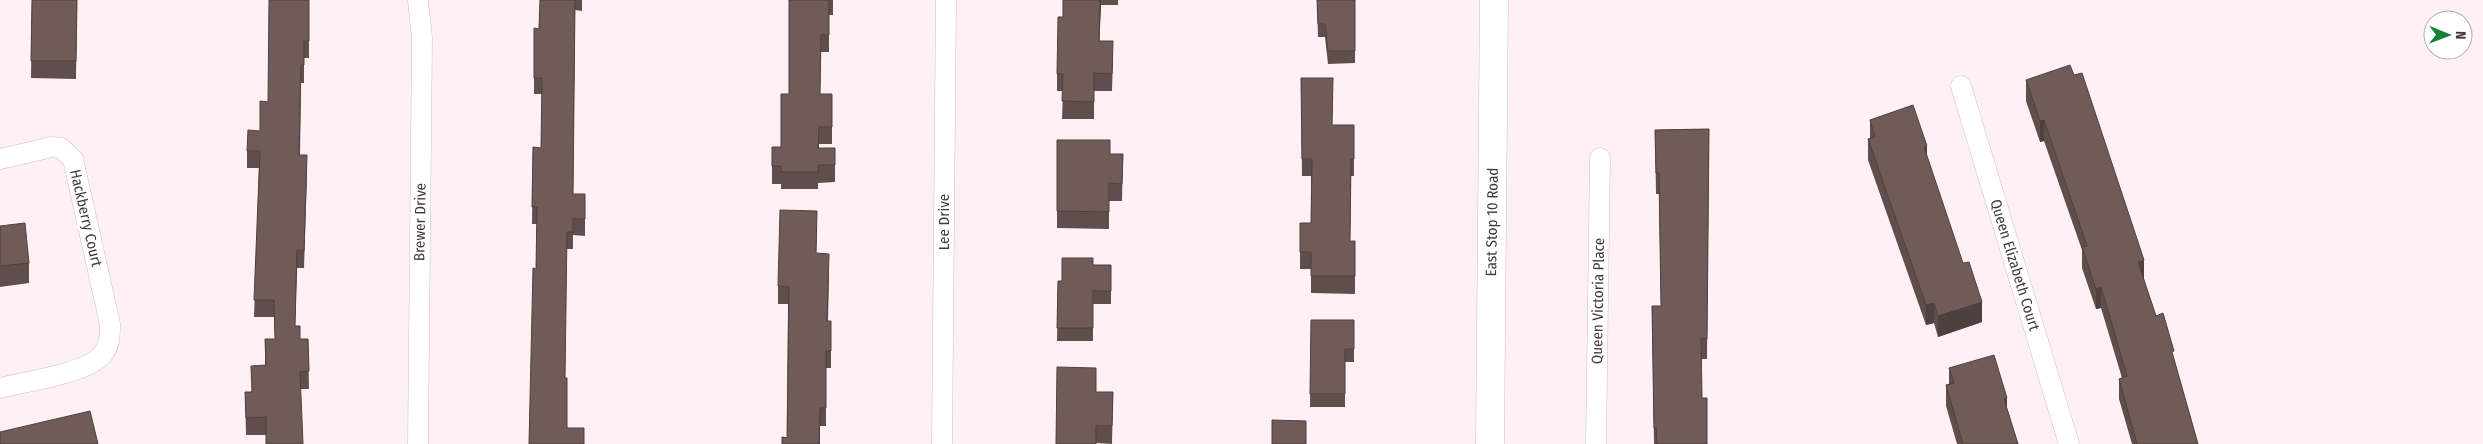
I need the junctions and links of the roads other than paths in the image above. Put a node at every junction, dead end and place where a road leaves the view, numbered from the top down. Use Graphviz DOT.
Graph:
graph roads {
  1 [pos="418,0"];
  2 [pos="946,0"];
  3 [pos="1494,0"];
  4 [pos="1961,86"];
  5 [pos="1600,158"];
  6 [pos="0,159"];
  7 [pos="0,388"];
  8 [pos="418,444"];
  9 [pos="942,444"];
  10 [pos="1490,444"];
  11 [pos="1596,444"];
  12 [pos="2069,444"];
  1 -- 8 [label="street, Brewer Drive"];
  2 -- 9 [label="street, Lee Drive"];
  3 -- 10 [label="street, East Stop 10 Road"];
  4 -- 12 [label="street, Queen Elizabeth Court"];
  5 -- 11 [label="street, Queen Victoria Place"];
  6 -- 7 [label="street, Hackberry Court"];
}
